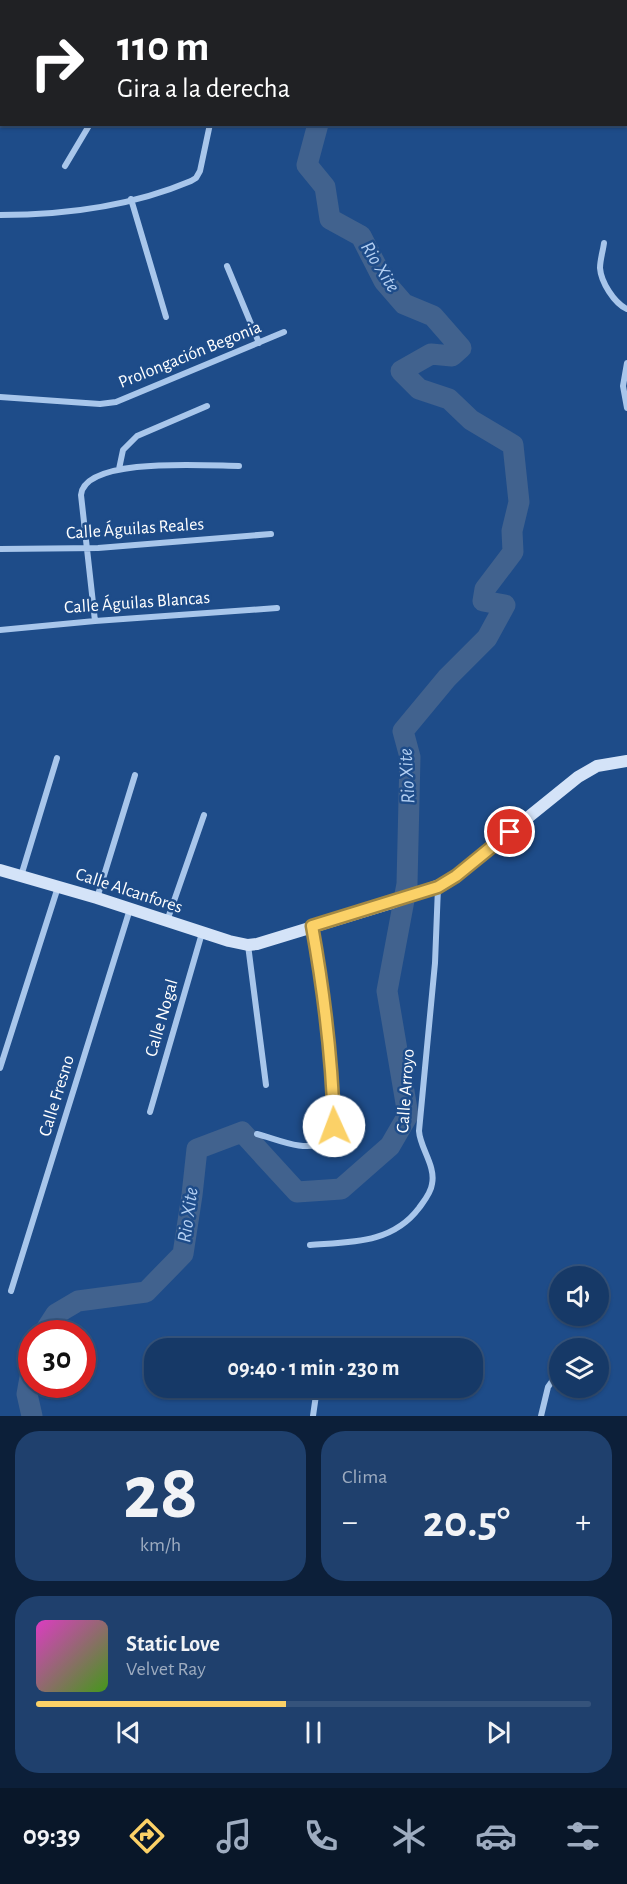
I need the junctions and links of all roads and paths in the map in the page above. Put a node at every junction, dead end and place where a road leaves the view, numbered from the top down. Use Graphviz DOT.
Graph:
graph roads {
  1 [pos="89,126"];
  2 [pos="210,126"];
  3 [pos="65,166"];
  4 [pos="131,199"];
  5 [pos="0,214"];
  6 [pos="603,243"];
  7 [pos="227,266"];
  8 [pos="627,309"];
  9 [pos="166,317"];
  10 [pos="284,332"];
  11 [pos="259,343"];
  12 [pos="627,363"];
  13 [pos="0,397"];
  14 [pos="207,406"];
  15 [pos="627,408"];
  16 [pos="239,466"];
  17 [pos="119,469"];
  18 [pos="271,534"];
  19 [pos="0,549"];
  20 [pos="88,549"];
  21 [pos="277,608"];
  22 [pos="95,621"];
  23 [pos="0,630"];
  24 [pos="57,758"];
  25 [pos="627,761"];
  26 [pos="135,776"];
  27 [pos="204,815"];
  28 [pos="0,870"];
  29 [pos="20,877"];
  30 [pos="58,887"];
  31 [pos="438,887"];
  32 [pos="97,898"];
  33 [pos="130,909"];
  34 [pos="167,921"];
  35 [pos="312,926"];
  36 [pos="202,933"];
  37 [pos="248,945"];
  38 [pos="0,1068"];
  39 [pos="266,1085"];
  40 [pos="150,1112"];
  41 [pos="257,1134"];
  42 [pos="310,1245"];
  43 [pos="11,1291"];
  44 [pos="549,1387"];
  45 [pos="316,1398"];
  46 [pos="313,1416"];
  47 [pos="541,1416"];
  1 -- 3 [label="street"];
  2 -- 4 [label="street"];
  4 -- 5 [label="street"];
  4 -- 9 [label="street"];
  6 -- 8 [label="street"];
  7 -- 11 [label="street"];
  10 -- 11 [label="street, Prolongación Begonia"];
  11 -- 13 [label="street, Prolongación Begonia"];
  12 -- 15 [label="street"];
  14 -- 17 [label="street"];
  16 -- 17 [label="street"];
  17 -- 20 [label="street"];
  18 -- 20 [label="street, Calle Águilas Reales"];
  19 -- 20 [label="street, Calle Águilas Reales"];
  20 -- 22 [label="street"];
  21 -- 22 [label="street, Calle Águilas Blancas"];
  22 -- 23 [label="street, Calle Águilas Blancas"];
  24 -- 29 [label="street"];
  25 -- 31 [label="street"];
  26 -- 32 [label="street"];
  27 -- 34 [label="street"];
  28 -- 29 [label="street, Calle Alcanfores"];
  29 -- 30 [label="street, Calle Alcanfores"];
  30 -- 32 [label="street, Calle Alcanfores"];
  30 -- 38 [label="street"];
  31 -- 35 [label="street"];
  31 -- 42 [label="street, Calle Arroyo"];
  32 -- 33 [label="street, Calle Alcanfores"];
  33 -- 34 [label="street, Calle Alcanfores"];
  33 -- 43 [label="street, Calle Fresno"];
  34 -- 36 [label="street, Calle Alcanfores"];
  35 -- 37 [label="street"];
  35 -- 41 [label="street"];
  36 -- 37 [label="street, Calle Alcanfores"];
  36 -- 40 [label="street, Calle Nogal"];
  37 -- 39 [label="street"];
  44 -- 47 [label="street"];
  45 -- 46 [label="street"];
}
